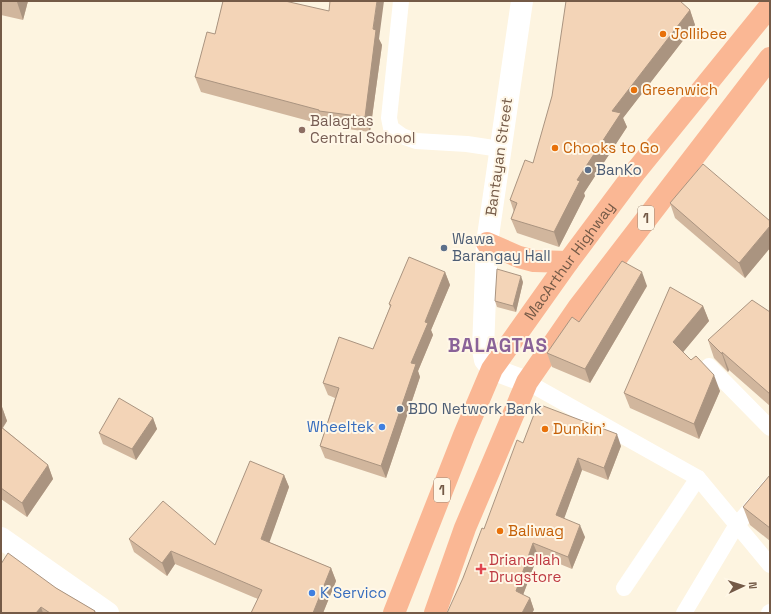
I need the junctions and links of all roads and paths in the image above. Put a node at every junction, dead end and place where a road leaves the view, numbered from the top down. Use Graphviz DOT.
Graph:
graph roads {
  1 [pos="401,1"];
  2 [pos="522,1"];
  3 [pos="770,6"];
  4 [pos="770,58"];
  5 [pos="500,149"];
  6 [pos="487,243"];
  7 [pos="568,262"];
  8 [pos="709,366"];
  9 [pos="492,369"];
  10 [pos="527,382"];
  11 [pos="770,428"];
  12 [pos="698,478"];
  13 [pos="770,486"];
  14 [pos="736,526"];
  15 [pos="1,538"];
  16 [pos="770,565"];
  17 [pos="624,588"];
  18 [pos="108,613"];
  19 [pos="394,613"];
  20 [pos="434,613"];
  21 [pos="684,613"];
  1 -- 5 [label="lane"];
  2 -- 5 [label="main road, Bantayan Street"];
  3 -- 7 [label="highway, MacArthur Highway / 1"];
  4 -- 10 [label="highway, 1"];
  5 -- 6 [label="main road, Bantayan Street"];
  6 -- 7 [label="highway"];
  6 -- 9 [label="main road, Bantayan Street"];
  7 -- 9 [label="highway, MacArthur Highway / 1"];
  8 -- 11 [label="lane"];
  9 -- 10 [label="main road"];
  9 -- 19 [label="highway, MacArthur Highway / 1"];
  10 -- 12 [label="lane"];
  10 -- 20 [label="highway, 1"];
  12 -- 14 [label="lane"];
  12 -- 17 [label="lane"];
  13 -- 14 [label="lane"];
  14 -- 16 [label="lane"];
  14 -- 21 [label="lane"];
  15 -- 18 [label="main road"];
}
